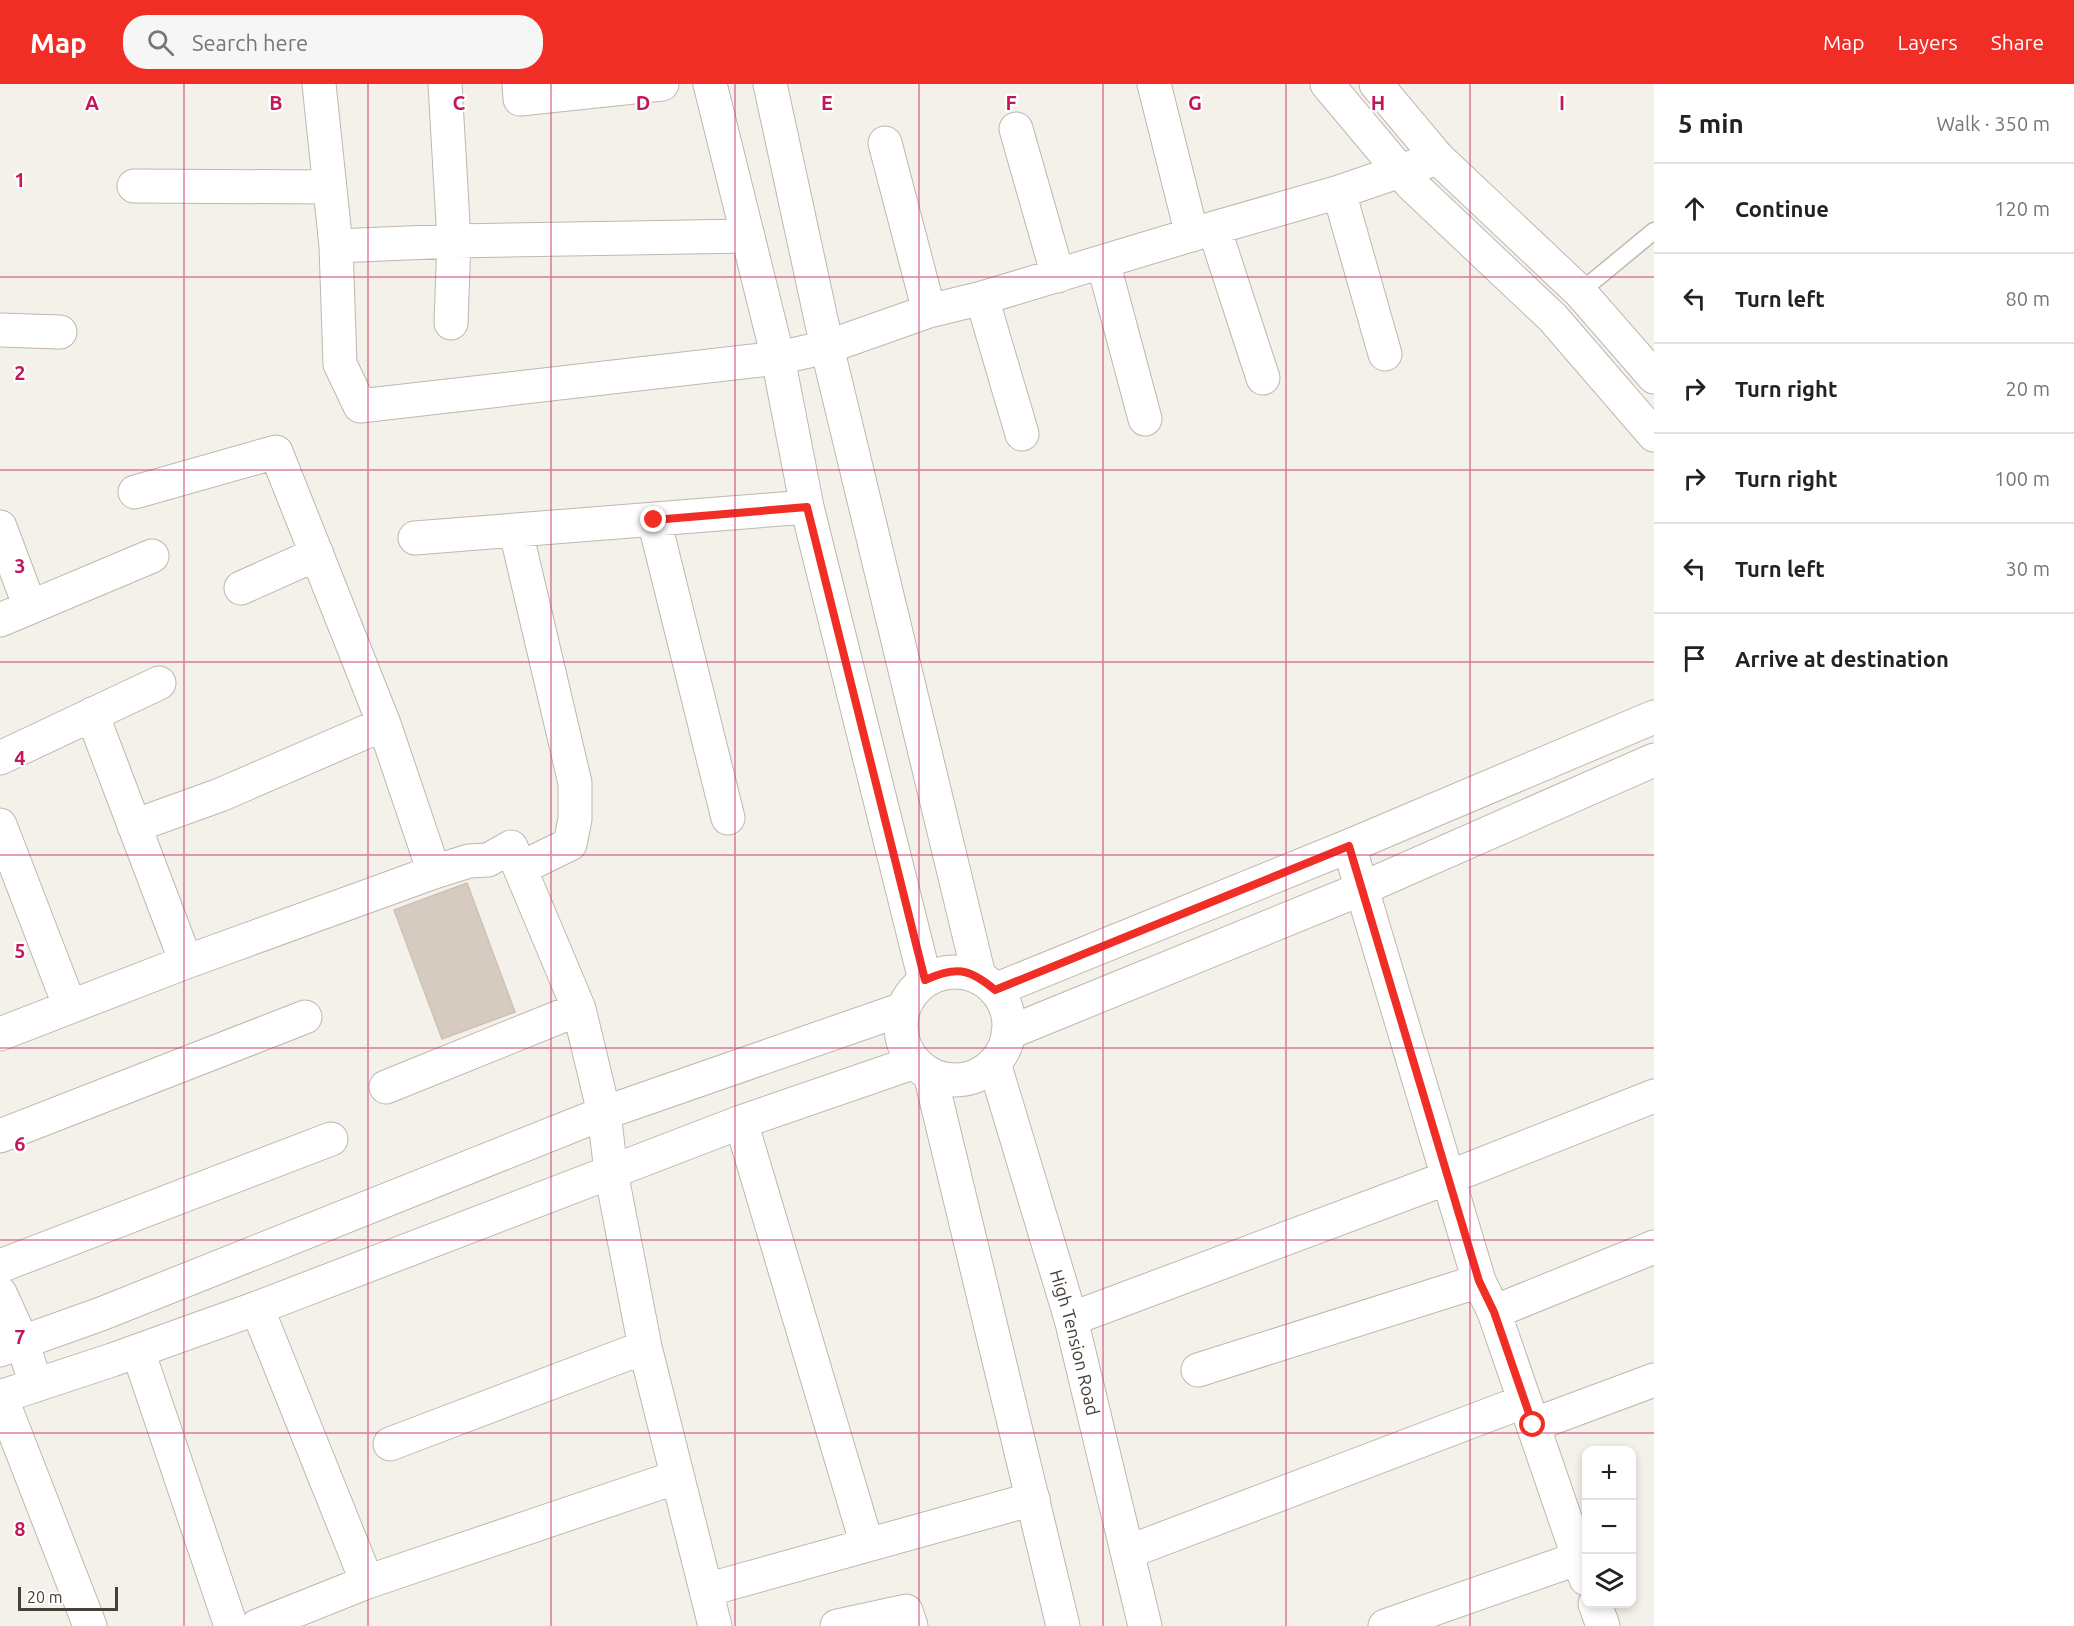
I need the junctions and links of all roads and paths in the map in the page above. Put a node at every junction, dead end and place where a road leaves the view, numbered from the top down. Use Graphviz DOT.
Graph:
graph roads {
  1 [pos="320,84"];
  2 [pos="445,84"];
  3 [pos="519,84"];
  4 [pos="662,84"];
  5 [pos="711,84"];
  6 [pos="770,84"];
  7 [pos="1154,84"];
  8 [pos="1327,84"];
  9 [pos="1376,84"];
  10 [pos="1016,129"];
  11 [pos="885,143"];
  12 [pos="1438,158"];
  13 [pos="1400,171"];
  14 [pos="134,186"];
  15 [pos="329,187"];
  16 [pos="1339,192"];
  17 [pos="1203,231"];
  18 [pos="1654,231"];
  19 [pos="748,236"];
  20 [pos="454,241"];
  21 [pos="336,246"];
  22 [pos="1103,261"];
  23 [pos="1058,276"];
  24 [pos="1580,292"];
  25 [pos="982,298"];
  26 [pos="929,311"];
  27 [pos="451,323"];
  28 [pos="0,330"];
  29 [pos="60,332"];
  30 [pos="827,346"];
  31 [pos="1384,354"];
  32 [pos="778,358"];
  33 [pos="1654,377"];
  34 [pos="1263,378"];
  35 [pos="1144,419"];
  36 [pos="1022,434"];
  37 [pos="1654,435"];
  38 [pos="135,492"];
  39 [pos="807,507"];
  40 [pos="654,520"];
  41 [pos="0,527"];
  42 [pos="516,532"];
  43 [pos="415,538"];
  44 [pos="317,554"];
  45 [pos="152,556"];
  46 [pos="241,588"];
  47 [pos="30,607"];
  48 [pos="0,620"];
  49 [pos="159,683"];
  50 [pos="92,714"];
  51 [pos="1654,717"];
  52 [pos="384,724"];
  53 [pos="0,758"];
  54 [pos="1654,760"];
  55 [pos="728,818"];
  56 [pos="0,825"];
  57 [pos="134,826"];
  58 [pos="1349,846"];
  59 [pos="521,868"];
  60 [pos="434,872"];
  61 [pos="1360,889"];
  62 [pos="186,962"];
  63 [pos="925,980"];
  64 [pos="987,983"];
  65 [pos="70,1007"];
  66 [pos="579,1009"];
  67 [pos="903,1009"];
  68 [pos="305,1017"];
  69 [pos="1008,1033"];
  70 [pos="0,1035"];
  71 [pos="994,1063"];
  72 [pos="922,1068"];
  73 [pos="386,1087"];
  74 [pos="1654,1096"];
  75 [pos="604,1113"];
  76 [pos="741,1122"];
  77 [pos="0,1136"];
  78 [pos="331,1139"];
  79 [pos="611,1172"];
  80 [pos="1447,1178"];
  81 [pos="1654,1247"];
  82 [pos="0,1266"];
  83 [pos="1479,1281"];
  84 [pos="0,1293"];
  85 [pos="257,1308"];
  86 [pos="1494,1312"];
  87 [pos="1071,1319"];
  88 [pos="11,1345"];
  89 [pos="645,1347"];
  90 [pos="138,1351"];
  91 [pos="1198,1370"];
  92 [pos="1654,1380"];
  93 [pos="36,1385"];
  94 [pos="1,1397"];
  95 [pos="1529,1413"];
  96 [pos="390,1444"];
  97 [pos="677,1477"];
  98 [pos="1033,1499"];
  99 [pos="867,1545"];
  100 [pos="1128,1552"];
  101 [pos="1582,1566"];
  102 [pos="1582,1569"];
  103 [pos="367,1582"];
  104 [pos="706,1590"];
  105 [pos="1596,1608"];
  106 [pos="711,1625"];
  107 [pos="90,1626"];
  108 [pos="231,1626"];
  109 [pos="257,1626"];
  110 [pos="837,1626"];
  111 [pos="910,1626"];
  112 [pos="1063,1626"];
  113 [pos="1145,1626"];
  114 [pos="1385,1626"];
  115 [pos="1603,1626"];
  1 -- 15 [label="street"];
  2 -- 20 [label="street"];
  3 -- 4 [label="street"];
  5 -- 19 [label="street"];
  6 -- 30 [label="street"];
  7 -- 17 [label="street"];
  8 -- 13 [label="street"];
  9 -- 12 [label="street"];
  10 -- 23 [label="street"];
  11 -- 26 [label="street"];
  12 -- 13 [label="street"];
  12 -- 24 [label="street"];
  13 -- 16 [label="street"];
  13 -- 37 [label="street"];
  14 -- 15 [label="street"];
  15 -- 21 [label="street"];
  16 -- 17 [label="street"];
  16 -- 31 [label="street"];
  17 -- 22 [label="street"];
  17 -- 34 [label="street"];
  18 -- 24 [label="lane"];
  19 -- 20 [label="street"];
  19 -- 32 [label="street"];
  20 -- 21 [label="street"];
  20 -- 27 [label="street"];
  21 -- 32 [label="street"];
  22 -- 23 [label="street"];
  22 -- 35 [label="street"];
  23 -- 25 [label="street"];
  24 -- 33 [label="street"];
  25 -- 26 [label="street"];
  25 -- 36 [label="street"];
  26 -- 30 [label="street"];
  28 -- 29 [label="street"];
  30 -- 32 [label="street"];
  30 -- 64 [label="street"];
  32 -- 39 [label="street"];
  38 -- 44 [label="street"];
  39 -- 40 [label="street"];
  39 -- 63 [label="street"];
  40 -- 42 [label="street"];
  40 -- 55 [label="street"];
  41 -- 47 [label="street"];
  42 -- 43 [label="street"];
  42 -- 59 [label="street"];
  44 -- 46 [label="street"];
  44 -- 52 [label="street"];
  45 -- 47 [label="street"];
  47 -- 48 [label="street"];
  49 -- 50 [label="street"];
  50 -- 53 [label="street"];
  50 -- 57 [label="street"];
  51 -- 58 [label="street"];
  52 -- 57 [label="street"];
  52 -- 60 [label="street"];
  54 -- 61 [label="street"];
  56 -- 65 [label="street"];
  57 -- 62 [label="street"];
  58 -- 61 [label="street"];
  58 -- 64 [label="street"];
  59 -- 60 [label="street"];
  59 -- 66 [label="street"];
  60 -- 62 [label="street"];
  61 -- 69 [label="street"];
  61 -- 80 [label="street"];
  62 -- 65 [label="street"];
  63 -- 64 [label="street"];
  63 -- 67 [label="street"];
  64 -- 69 [label="street"];
  65 -- 70 [label="street"];
  66 -- 73 [label="street"];
  66 -- 75 [label="street"];
  67 -- 72 [label="street"];
  67 -- 75 [label="street"];
  68 -- 77 [label="street"];
  69 -- 71 [label="street"];
  71 -- 72 [label="street"];
  71 -- 87 [label="street, High Tension Road"];
  72 -- 76 [label="street"];
  72 -- 98 [label="street"];
  74 -- 80 [label="street"];
  75 -- 79 [label="street"];
  75 -- 88 [label="street"];
  76 -- 79 [label="street"];
  76 -- 99 [label="street"];
  78 -- 82 [label="street"];
  79 -- 85 [label="street"];
  79 -- 89 [label="street"];
  80 -- 83 [label="street"];
  80 -- 87 [label="street"];
  81 -- 86 [label="street"];
  83 -- 86 [label="street"];
  83 -- 91 [label="street"];
  84 -- 88 [label="street"];
  85 -- 90 [label="street"];
  85 -- 103 [label="street"];
  86 -- 95 [label="street"];
  87 -- 100 [label="street, High Tension Road"];
  88 -- 93 [label="street"];
  89 -- 96 [label="street"];
  89 -- 97 [label="street"];
  90 -- 93 [label="street"];
  90 -- 108 [label="street"];
  92 -- 95 [label="street"];
  93 -- 94 [label="street"];
  94 -- 107 [label="street"];
  95 -- 100 [label="street"];
  95 -- 101 [label="street"];
  97 -- 103 [label="street"];
  97 -- 104 [label="street"];
  98 -- 99 [label="street"];
  98 -- 112 [label="street"];
  99 -- 104 [label="street"];
  100 -- 113 [label="street, High Tension Road"];
  102 -- 114 [label="street"];
  103 -- 109 [label="street"];
  104 -- 106 [label="street"];
  105 -- 115 [label="street"];
  110 -- 111 [label="street"];
}
